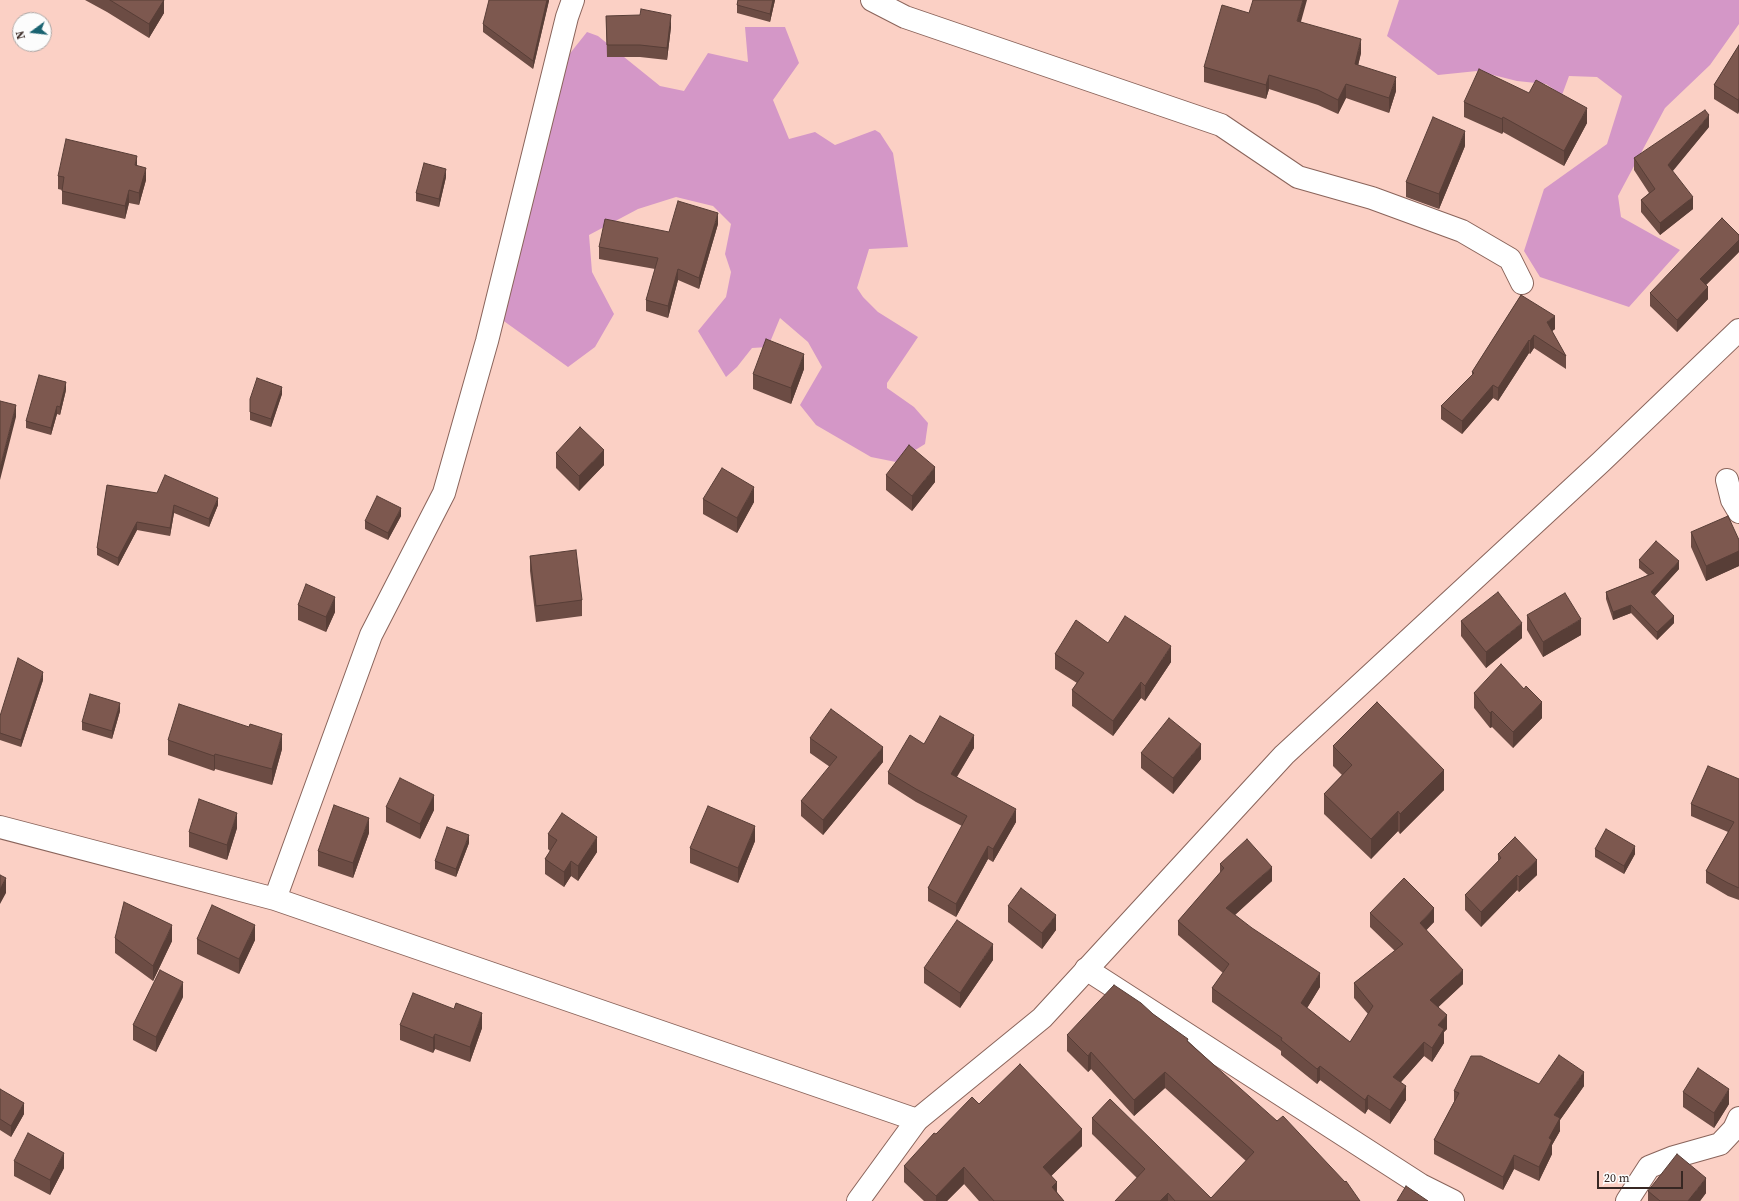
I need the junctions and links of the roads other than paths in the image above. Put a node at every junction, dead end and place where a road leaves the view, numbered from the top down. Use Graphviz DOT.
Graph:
graph roads {
  1 [pos="573,0"];
  2 [pos="872,0"];
  3 [pos="1522,283"];
  4 [pos="1739,330"];
  5 [pos="1727,480"];
  6 [pos="1739,512"];
  7 [pos="0,827"];
  8 [pos="275,899"];
  9 [pos="1086,969"];
  10 [pos="1739,1118"];
  11 [pos="916,1120"];
  12 [pos="858,1201"];
  13 [pos="1453,1201"];
  14 [pos="1628,1201"];
  1 -- 8 [label="street"];
  2 -- 3 [label="street"];
  4 -- 9 [label="street"];
  5 -- 6 [label="street"];
  7 -- 8 [label="street"];
  8 -- 11 [label="street"];
  9 -- 11 [label="street"];
  9 -- 13 [label="street"];
  10 -- 14 [label="street"];
  11 -- 12 [label="street"];
}
